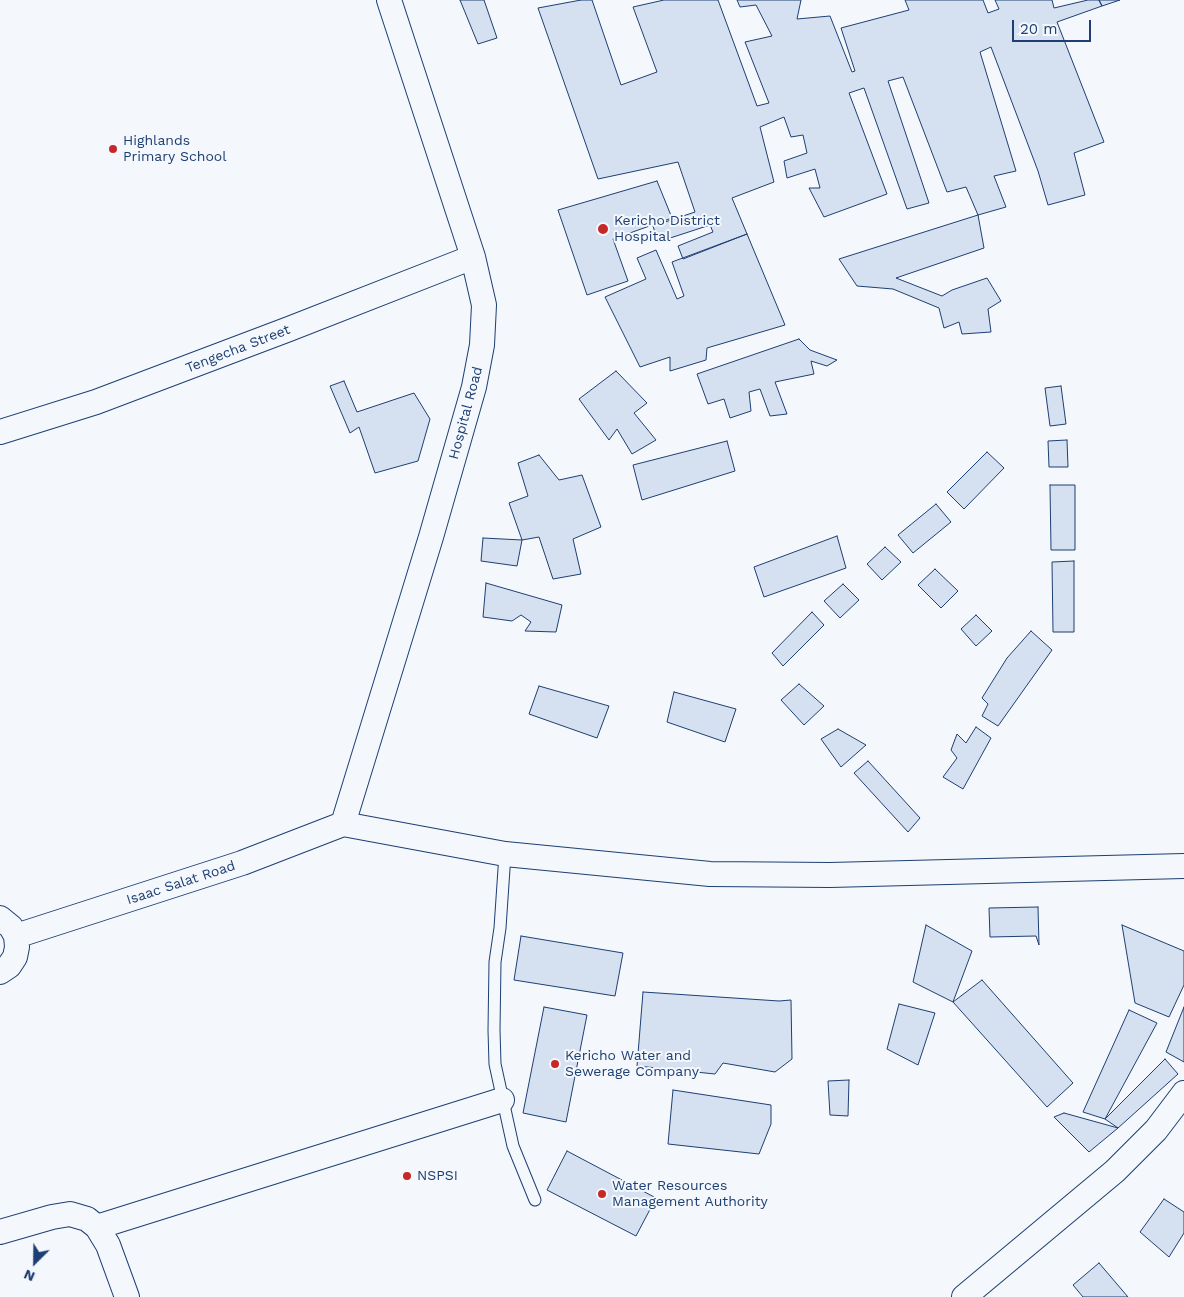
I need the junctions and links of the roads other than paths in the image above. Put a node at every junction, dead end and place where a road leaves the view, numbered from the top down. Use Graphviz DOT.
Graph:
graph roads {
  1 [pos="389,0"];
  2 [pos="473,257"];
  3 [pos="0,432"];
  4 [pos="343,824"];
  5 [pos="505,854"];
  6 [pos="1184,866"];
  7 [pos="0,918"];
  8 [pos="16,936"];
  9 [pos="0,972"];
  10 [pos="1184,1092"];
  11 [pos="502,1100"];
  12 [pos="535,1200"];
  13 [pos="97,1227"];
  14 [pos="0,1232"];
  15 [pos="127,1297"];
  16 [pos="964,1297"];
  1 -- 2 [label="street, Hospital Road"];
  2 -- 3 [label="street, Tengecha Street"];
  2 -- 4 [label="street, Hospital Road"];
  4 -- 5 [label="street"];
  4 -- 8 [label="street, Isaac Salat Road"];
  5 -- 6 [label="street"];
  5 -- 11 [label="lane"];
  7 -- 8 [label="street"];
  8 -- 9 [label="street"];
  10 -- 16 [label="street"];
  11 -- 12 [label="lane"];
  11 -- 13 [label="street"];
  13 -- 14 [label="street"];
  13 -- 15 [label="street"];
}
